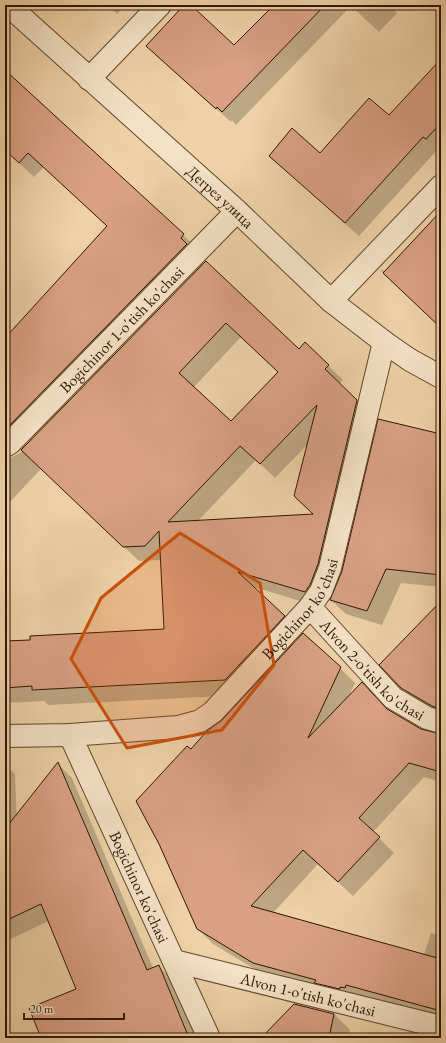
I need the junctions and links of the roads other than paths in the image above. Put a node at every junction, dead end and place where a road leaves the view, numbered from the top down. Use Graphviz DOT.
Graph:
graph roads {
  1 [pos="8,5"];
  2 [pos="160,5"];
  3 [pos="89,79"];
  4 [pos="441,186"];
  5 [pos="237,211"];
  6 [pos="331,301"];
  7 [pos="384,342"];
  8 [pos="441,377"];
  9 [pos="5,446"];
  10 [pos="310,607"];
  11 [pos="441,722"];
  12 [pos="70,735"];
  13 [pos="5,736"];
  14 [pos="174,961"];
  15 [pos="441,1027"];
  16 [pos="209,1038"];
  1 -- 3 [label="street, Дегрез улица"];
  2 -- 3 [label="street"];
  3 -- 5 [label="street, Дегрез улица"];
  4 -- 6 [label="street"];
  5 -- 6 [label="street, Дегрез улица"];
  5 -- 9 [label="street, Bogichinor 1-o'tish ko'chasi"];
  6 -- 7 [label="street, Дегрез улица"];
  7 -- 8 [label="street, Дегрез улица"];
  7 -- 10 [label="street, Bogichinor ko'chasi"];
  10 -- 11 [label="street, Alvon 2-o'tish ko'chasi"];
  10 -- 12 [label="street, Bogichinor ko'chasi"];
  12 -- 13 [label="street, Bogichinor ko'chasi"];
  12 -- 14 [label="street, Bogichinor ko'chasi"];
  14 -- 15 [label="street, Alvon 1-o'tish ko'chasi"];
  14 -- 16 [label="street, Bogichinor ko'chasi"];
}
